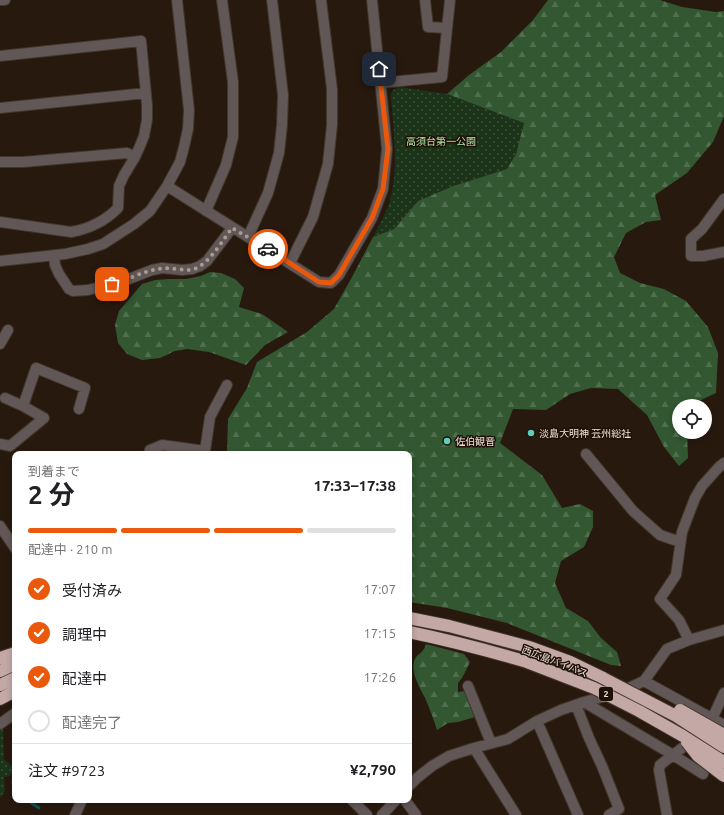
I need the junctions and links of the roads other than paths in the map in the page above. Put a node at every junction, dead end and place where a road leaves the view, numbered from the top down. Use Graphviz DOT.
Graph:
graph roads {
  1 [pos="0,0"];
  2 [pos="5,0"];
  3 [pos="177,0"];
  4 [pos="222,0"];
  5 [pos="272,0"];
  6 [pos="322,0"];
  7 [pos="372,0"];
  8 [pos="425,0"];
  9 [pos="450,0"];
  10 [pos="447,28"];
  11 [pos="0,56"];
  12 [pos="380,83"];
  13 [pos="146,93"];
  14 [pos="0,108"];
  15 [pos="135,157"];
  16 [pos="0,162"];
  17 [pos="167,186"];
  18 [pos="724,199"];
  19 [pos="206,211"];
  20 [pos="0,222"];
  21 [pos="232,228"];
  22 [pos="248,237"];
  23 [pos="724,252"];
  24 [pos="54,256"];
  25 [pos="0,261"];
  26 [pos="290,263"];
  27 [pos="8,330"];
  28 [pos="0,344"];
  29 [pos="227,384"];
  30 [pos="5,398"];
  31 [pos="23,406"];
  32 [pos="79,409"];
  33 [pos="0,444"];
  34 [pos="150,451"];
  35 [pos="195,451"];
  36 [pos="206,451"];
  37 [pos="586,454"];
  38 [pos="724,463"];
  39 [pos="0,526"];
  40 [pos="680,542"];
  41 [pos="12,548"];
  42 [pos="412,619"];
  43 [pos="724,630"];
  44 [pos="412,633"];
  45 [pos="689,640"];
  46 [pos="12,654"];
  47 [pos="0,658"];
  48 [pos="12,665"];
  49 [pos="0,671"];
  50 [pos="603,678"];
  51 [pos="12,679"];
  52 [pos="644,681"];
  53 [pos="0,685"];
  54 [pos="468,686"];
  55 [pos="12,693"];
  56 [pos="724,694"];
  57 [pos="0,699"];
  58 [pos="580,703"];
  59 [pos="12,715"];
  60 [pos="712,719"];
  61 [pos="537,722"];
  62 [pos="0,724"];
  63 [pos="724,725"];
  64 [pos="724,735"];
  65 [pos="683,736"];
  66 [pos="491,744"];
  67 [pos="724,747"];
  68 [pos="474,748"];
  69 [pos="673,755"];
  70 [pos="724,762"];
  71 [pos="703,774"];
  72 [pos="724,776"];
  73 [pos="412,783"];
  74 [pos="81,803"];
  75 [pos="355,803"];
  76 [pos="393,803"];
  77 [pos="407,803"];
  78 [pos="75,815"];
  79 [pos="367,815"];
  80 [pos="382,815"];
  81 [pos="416,815"];
  82 [pos="516,815"];
  83 [pos="578,815"];
  84 [pos="609,815"];
  85 [pos="667,815"];
  1 -- 2 [label="street"];
  3 -- 17 [label="street"];
  4 -- 19 [label="street"];
  5 -- 22 [label="street"];
  6 -- 26 [label="street"];
  7 -- 12 [label="street"];
  8 -- 10 [label="street"];
  9 -- 10 [label="street"];
  10 -- 12 [label="street"];
  11 -- 13 [label="street"];
  12 -- 26 [label="street"];
  13 -- 14 [label="street"];
  13 -- 15 [label="street"];
  15 -- 16 [label="street"];
  15 -- 20 [label="street"];
  17 -- 19 [label="street"];
  17 -- 24 [label="street"];
  18 -- 23 [label="street"];
  19 -- 21 [label="street"];
  21 -- 22 [label="street"];
  21 -- 24 [label="street"];
  22 -- 26 [label="street"];
  24 -- 25 [label="street"];
  27 -- 28 [label="street"];
  29 -- 36 [label="street"];
  30 -- 31 [label="street"];
  31 -- 32 [label="street"];
  31 -- 33 [label="street"];
  34 -- 35 [label="street"];
  37 -- 40 [label="street"];
  38 -- 40 [label="street"];
  39 -- 41 [label="street"];
  40 -- 45 [label="street"];
  42 -- 50 [label="highway, 西広島バイパス / 2"];
  43 -- 45 [label="street"];
  44 -- 65 [label="highway, 西広島バイパス / 2, bridge"];
  45 -- 52 [label="street"];
  46 -- 47 [label="highway"];
  48 -- 49 [label="highway"];
  50 -- 64 [label="highway, bridge"];
  50 -- 67 [label="highway, 西広島バイパス / 2, bridge"];
  51 -- 53 [label="highway"];
  52 -- 58 [label="street"];
  52 -- 60 [label="street"];
  54 -- 66 [label="street"];
  55 -- 57 [label="highway"];
  56 -- 60 [label="street"];
  58 -- 61 [label="street"];
  58 -- 69 [label="street"];
  58 -- 84 [label="street"];
  59 -- 62 [label="street"];
  60 -- 63 [label="street"];
  60 -- 69 [label="street"];
  61 -- 66 [label="street"];
  61 -- 83 [label="street"];
  65 -- 70 [label="highway, 西広島バイパス / 2, bridge"];
  65 -- 72 [label="highway, bridge"];
  66 -- 68 [label="street"];
  68 -- 73 [label="street"];
  68 -- 82 [label="street"];
  69 -- 71 [label="street"];
  69 -- 85 [label="street"];
  74 -- 78 [label="street"];
  75 -- 79 [label="street"];
  76 -- 80 [label="street"];
  77 -- 81 [label="street"];
}
